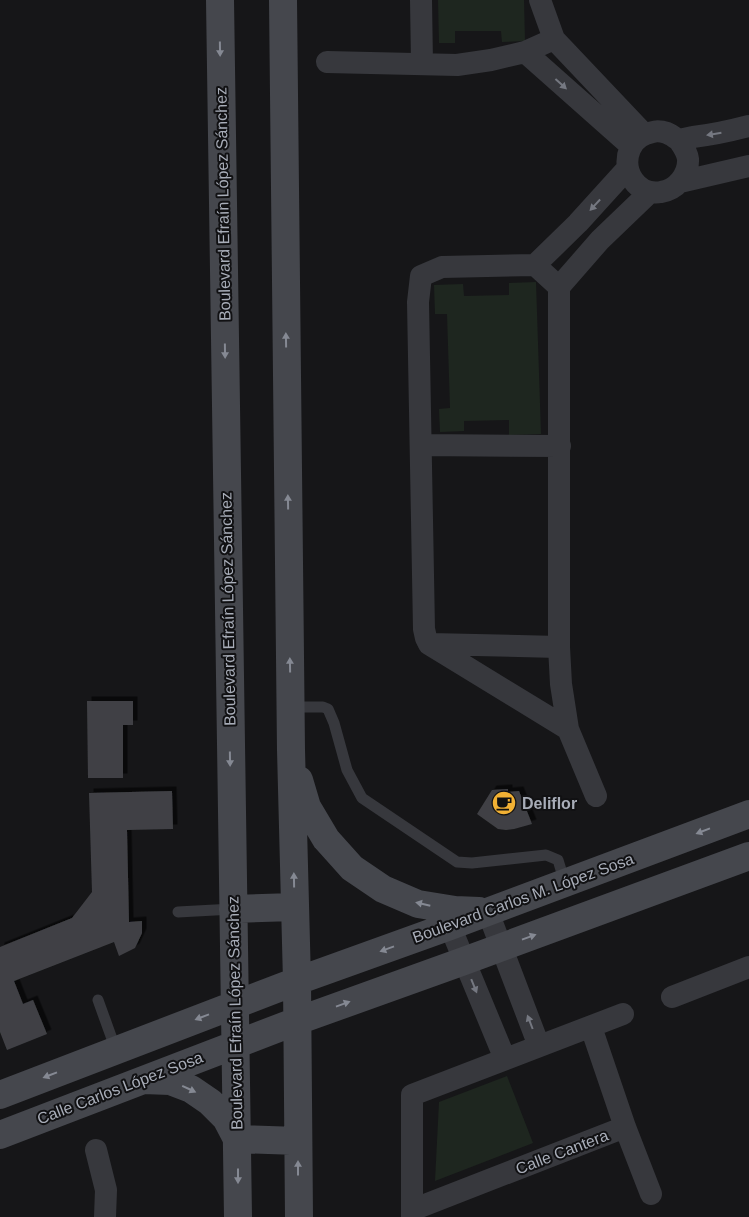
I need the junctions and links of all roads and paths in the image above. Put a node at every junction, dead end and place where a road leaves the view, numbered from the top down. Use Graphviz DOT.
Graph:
graph roads {
  1 [pos="220,0"];
  2 [pos="283,0"];
  3 [pos="421,0"];
  4 [pos="540,0"];
  5 [pos="554,39"];
  6 [pos="525,52"];
  7 [pos="327,62"];
  8 [pos="422,64"];
  9 [pos="606,94"];
  10 [pos="591,111"];
  11 [pos="749,126"];
  12 [pos="678,139"];
  13 [pos="637,140"];
  14 [pos="749,166"];
  15 [pos="627,169"];
  16 [pos="680,182"];
  17 [pos="650,192"];
  18 [pos="578,223"];
  19 [pos="600,240"];
  20 [pos="535,265"];
  21 [pos="559,287"];
  22 [pos="421,445"];
  23 [pos="560,446"];
  24 [pos="429,644"];
  25 [pos="559,647"];
  26 [pos="290,707"];
  27 [pos="568,729"];
  28 [pos="291,750"];
  29 [pos="596,796"];
  30 [pos="749,814"];
  31 [pos="749,856"];
  32 [pos="565,883"];
  33 [pos="294,907"];
  34 [pos="233,909"];
  35 [pos="178,912"];
  36 [pos="488,912"];
  37 [pos="450,926"];
  38 [pos="502,947"];
  39 [pos="464,961"];
  40 [pos="748,970"];
  41 [pos="297,981"];
  42 [pos="672,997"];
  43 [pos="98,1000"];
  44 [pos="235,1005"];
  45 [pos="623,1014"];
  46 [pos="297,1021"];
  47 [pos="591,1026"];
  48 [pos="236,1044"];
  49 [pos="539,1046"];
  50 [pos="116,1050"];
  51 [pos="505,1059"];
  52 [pos="142,1080"];
  53 [pos="0,1094"];
  54 [pos="625,1127"];
  55 [pos="0,1135"];
  56 [pos="237,1139"];
  57 [pos="298,1141"];
  58 [pos="96,1150"];
  59 [pos="652,1194"];
  60 [pos="412,1213"];
  61 [pos="105,1217"];
  62 [pos="238,1217"];
  63 [pos="299,1217"];
  1 -- 34 [label="street, Boulevard Efraín López Sánchez, one-way"];
  26 -- 2 [label="street, one-way"];
  3 -- 8 [label="street"];
  4 -- 5 [label="street"];
  5 -- 6 [label="street"];
  5 -- 9 [label="street"];
  6 -- 8 [label="street"];
  6 -- 10 [label="street, one-way"];
  7 -- 8 [label="street"];
  9 -- 10 [label="street"];
  9 -- 13 [label="street"];
  10 -- 13 [label="street"];
  11 -- 12 [label="street, one-way"];
  12 -- 13 [label="street"];
  12 -- 16 [label="street"];
  13 -- 15 [label="street"];
  14 -- 16 [label="street"];
  15 -- 17 [label="street"];
  15 -- 18 [label="street, one-way"];
  16 -- 17 [label="street"];
  17 -- 19 [label="street"];
  18 -- 19 [label="street"];
  18 -- 20 [label="street"];
  19 -- 21 [label="street"];
  20 -- 21 [label="street"];
  20 -- 22 [label="street"];
  21 -- 23 [label="street"];
  22 -- 23 [label="street"];
  22 -- 24 [label="street"];
  23 -- 25 [label="street"];
  24 -- 25 [label="street"];
  24 -- 27 [label="street"];
  25 -- 27 [label="street"];
  26 -- 28 [label="street"];
  26 -- 32 [label="lane"];
  27 -- 29 [label="street"];
  33 -- 28 [label="street, one-way"];
  36 -- 28 [label="street, one-way"];
  30 -- 32 [label="street, Boulevard Carlos M. López Sosa, one-way"];
  38 -- 31 [label="street, one-way"];
  32 -- 36 [label="street, Boulevard Carlos M. López Sosa"];
  33 -- 34 [label="street"];
  33 -- 41 [label="street"];
  34 -- 35 [label="lane"];
  34 -- 44 [label="street, Boulevard Efraín López Sánchez"];
  36 -- 37 [label="street, Boulevard Carlos M. López Sosa"];
  36 -- 38 [label="street"];
  37 -- 39 [label="street"];
  37 -- 41 [label="street, Boulevard Carlos M. López Sosa, one-way"];
  38 -- 39 [label="street"];
  49 -- 38 [label="street, one-way"];
  46 -- 39 [label="street, one-way"];
  39 -- 51 [label="street, one-way"];
  40 -- 42 [label="street"];
  41 -- 44 [label="street"];
  41 -- 46 [label="street"];
  43 -- 50 [label="lane"];
  44 -- 48 [label="street, Boulevard Efraín López Sánchez"];
  44 -- 50 [label="street, one-way"];
  45 -- 47 [label="street"];
  46 -- 48 [label="street, Calle Carlos López Sosa"];
  46 -- 57 [label="street"];
  47 -- 49 [label="street, Calle Cantera"];
  47 -- 54 [label="street, Calle Cantera"];
  48 -- 52 [label="street, Calle Carlos López Sosa"];
  48 -- 56 [label="street, Boulevard Efraín López Sánchez"];
  49 -- 51 [label="street, Calle Cantera"];
  50 -- 53 [label="street, one-way"];
  51 -- 60 [label="street, Calle Cantera"];
  52 -- 55 [label="street, Calle Carlos López Sosa"];
  52 -- 56 [label="street, one-way"];
  54 -- 59 [label="street"];
  54 -- 60 [label="street, Calle Cantera"];
  56 -- 57 [label="street"];
  56 -- 62 [label="street, Boulevard Efraín López Sánchez, one-way"];
  63 -- 57 [label="street, one-way"];
  58 -- 61 [label="street"];
}
